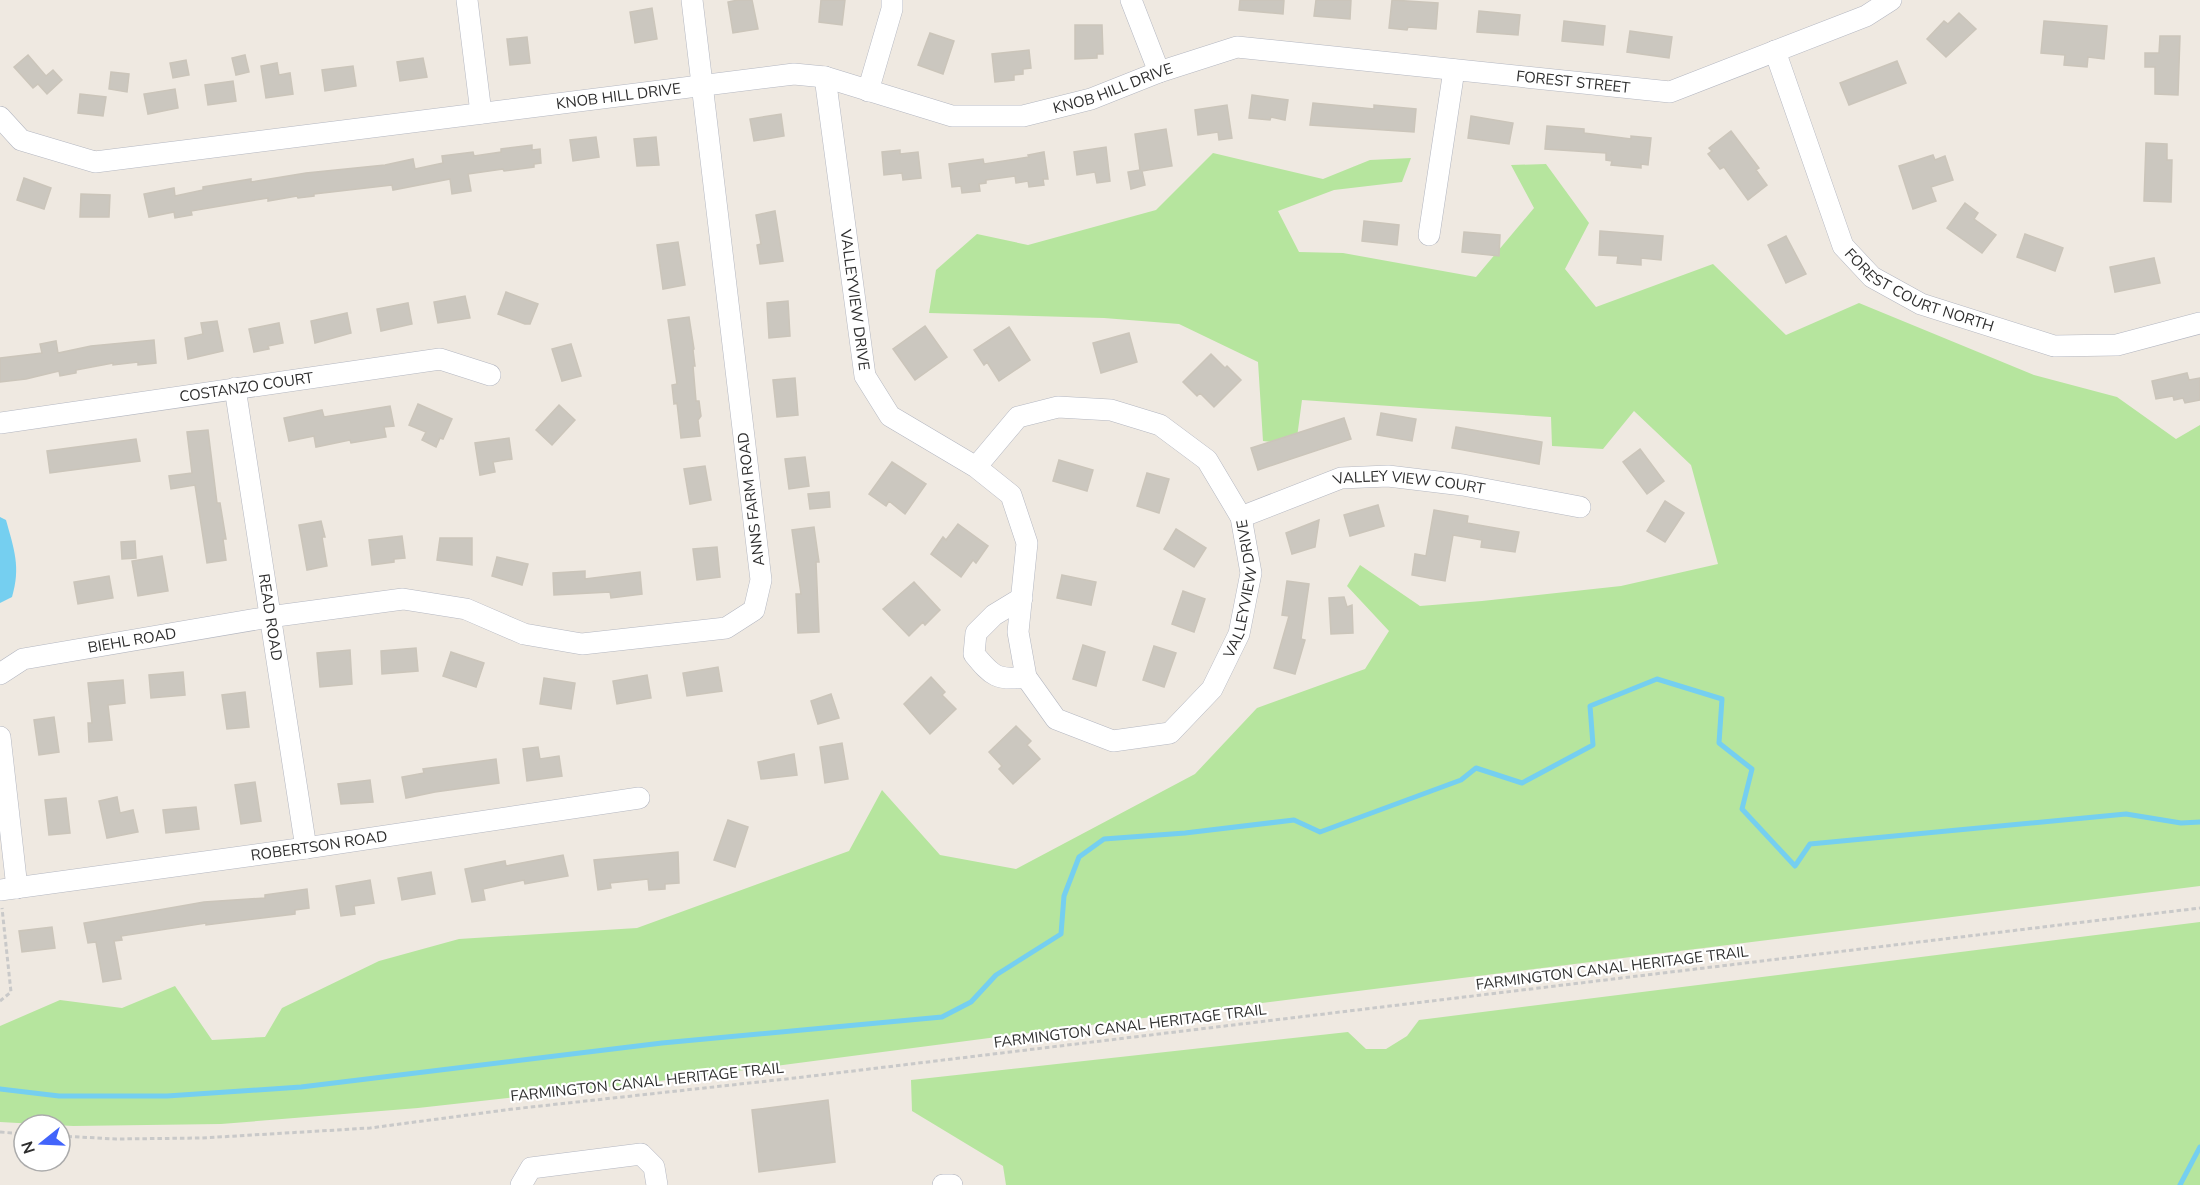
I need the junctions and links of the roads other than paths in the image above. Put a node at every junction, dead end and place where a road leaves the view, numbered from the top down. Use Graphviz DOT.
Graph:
graph roads {
  1 [pos="467,0"];
  2 [pos="692,0"];
  3 [pos="892,0"];
  4 [pos="1131,0"];
  5 [pos="1891,0"];
  6 [pos="1237,47"];
  7 [pos="1775,51"];
  8 [pos="1454,70"];
  9 [pos="1159,72"];
  10 [pos="825,77"];
  11 [pos="703,86"];
  12 [pos="868,91"];
  13 [pos="481,113"];
  14 [pos="0,117"];
  15 [pos="1429,235"];
  16 [pos="2200,323"];
  17 [pos="490,375"];
  18 [pos="235,388"];
  19 [pos="0,423"];
  20 [pos="976,466"];
  21 [pos="1581,507"];
  22 [pos="1241,517"];
  23 [pos="1022,598"];
  24 [pos="269,617"];
  25 [pos="0,674"];
  26 [pos="1026,677"];
  27 [pos="0,736"];
  28 [pos="639,798"];
  29 [pos="306,848"];
  30 [pos="6,895"];
  31 [pos="521,1185"];
  32 [pos="657,1185"];
  33 [pos="943,1185"];
  34 [pos="952,1185"];
  1 -- 13 [label="street"];
  2 -- 11 [label="street, ANNS FARM ROAD"];
  3 -- 12 [label="street"];
  4 -- 9 [label="street"];
  5 -- 7 [label="street, FOREST STREET"];
  6 -- 8 [label="street, FOREST STREET"];
  6 -- 9 [label="street, KNOB HILL DRIVE"];
  7 -- 8 [label="street, FOREST STREET"];
  7 -- 16 [label="street, FOREST COURT NORTH"];
  8 -- 15 [label="street"];
  9 -- 12 [label="street, KNOB HILL DRIVE"];
  10 -- 11 [label="street, KNOB HILL DRIVE"];
  10 -- 12 [label="street, KNOB HILL DRIVE"];
  10 -- 20 [label="street, VALLEYVIEW DRIVE"];
  11 -- 13 [label="street, KNOB HILL DRIVE"];
  11 -- 24 [label="street, ANNS FARM ROAD"];
  13 -- 14 [label="street, KNOB HILL DRIVE"];
  17 -- 18 [label="street, COSTANZO COURT"];
  18 -- 19 [label="street, COSTANZO COURT"];
  18 -- 24 [label="street, READ ROAD"];
  20 -- 22 [label="street, VALLEYVIEW DRIVE"];
  20 -- 23 [label="street, VALLEYVIEW DRIVE"];
  21 -- 22 [label="street, VALLEY VIEW COURT"];
  22 -- 26 [label="street, VALLEYVIEW DRIVE"];
  23 -- 26 [label="street, VALLEYVIEW DRIVE"];
  23 -- 26 [label="street"];
  24 -- 25 [label="street, BIEHL ROAD"];
  24 -- 29 [label="street, READ ROAD"];
  27 -- 30 [label="street"];
  28 -- 29 [label="street, ROBERTSON ROAD"];
  29 -- 30 [label="street, ROBERTSON ROAD"];
  31 -- 32 [label="street"];
  33 -- 34 [label="street"];
}
